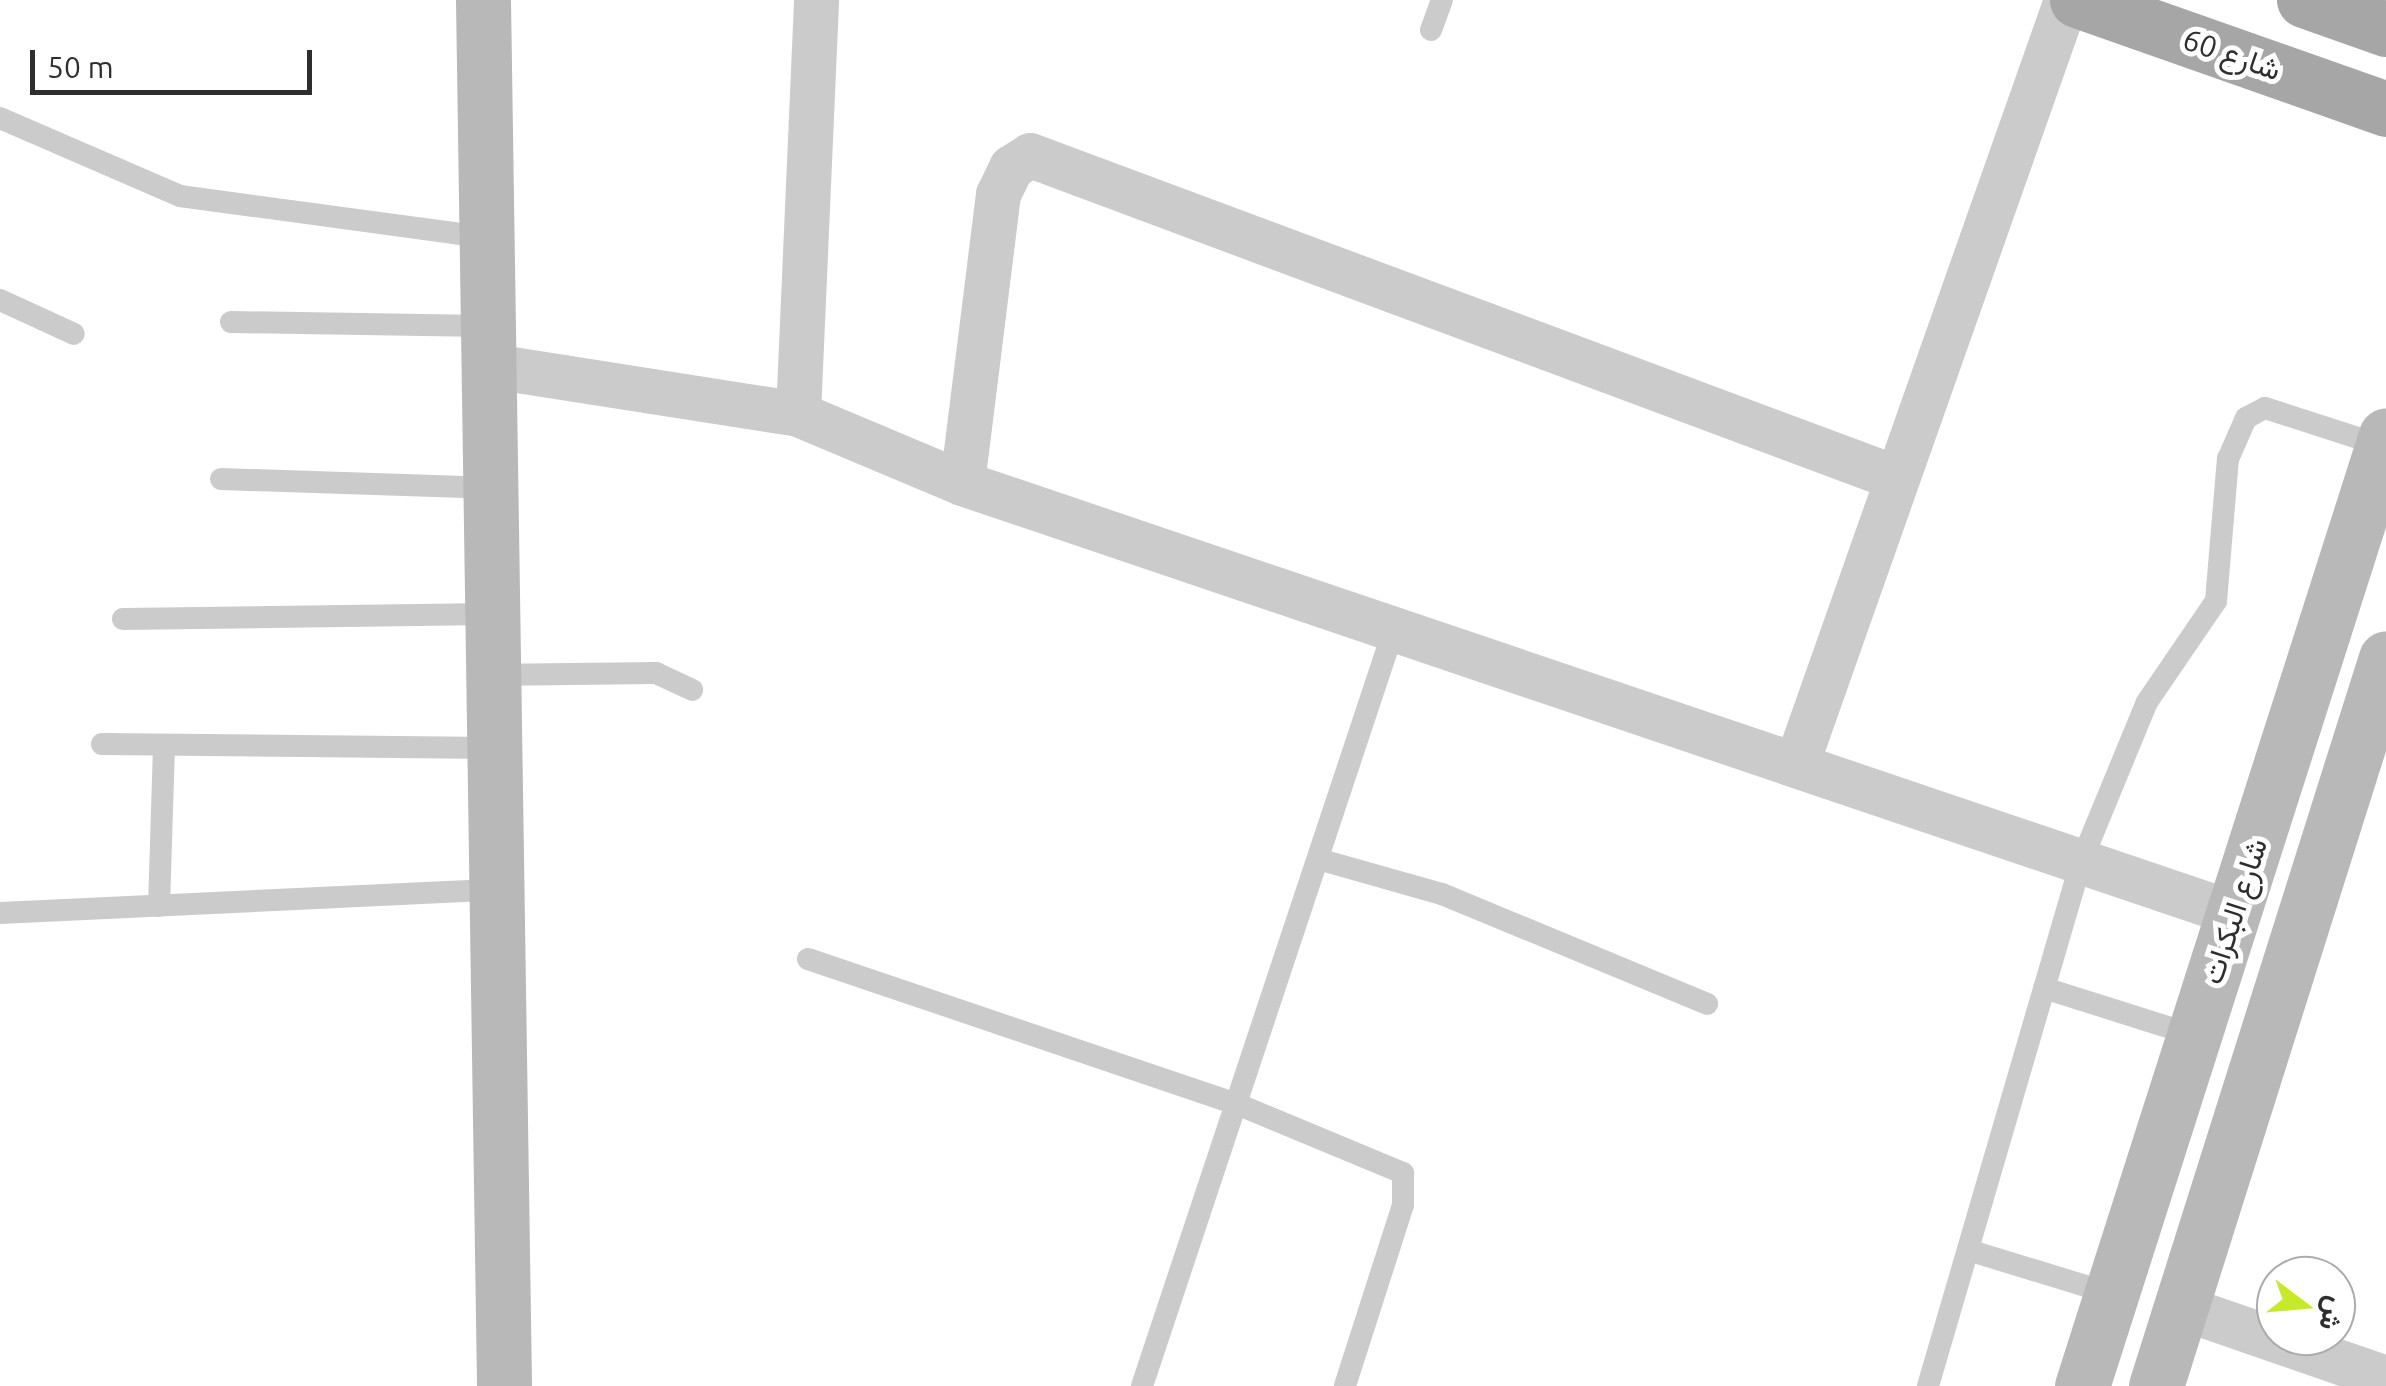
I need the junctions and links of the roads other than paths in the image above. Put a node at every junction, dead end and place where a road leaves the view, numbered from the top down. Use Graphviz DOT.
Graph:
graph roads {
  1 [pos="483,0"];
  2 [pos="816,0"];
  3 [pos="1442,0"];
  4 [pos="2066,0"];
  5 [pos="2077,0"];
  6 [pos="2304,0"];
  7 [pos="1431,30"];
  8 [pos="2386,30"];
  9 [pos="2386,109"];
  10 [pos="0,118"];
  11 [pos="483,237"];
  12 [pos="0,300"];
  13 [pos="231,322"];
  14 [pos="74,334"];
  15 [pos="485,345"];
  16 [pos="798,414"];
  17 [pos="2384,441"];
  18 [pos="1897,478"];
  19 [pos="221,479"];
  20 [pos="962,482"];
  21 [pos="487,488"];
  22 [pos="490,614"];
  23 [pos="123,619"];
  24 [pos="1394,629"];
  25 [pos="2386,658"];
  26 [pos="491,675"];
  27 [pos="692,690"];
  28 [pos="102,744"];
  29 [pos="164,745"];
  30 [pos="492,748"];
  31 [pos="1796,765"];
  32 [pos="1318,858"];
  33 [pos="2081,862"];
  34 [pos="495,890"];
  35 [pos="159,906"];
  36 [pos="0,913"];
  37 [pos="2233,913"];
  38 [pos="808,959"];
  39 [pos="2044,988"];
  40 [pos="1708,1004"];
  41 [pos="2194,1036"];
  42 [pos="1236,1104"];
  43 [pos="1968,1250"];
  44 [pos="2112,1294"];
  45 [pos="2181,1307"];
  46 [pos="2386,1378"];
  47 [pos="504,1386"];
  48 [pos="1142,1386"];
  49 [pos="1346,1386"];
  50 [pos="1928,1386"];
  51 [pos="2082,1386"];
  52 [pos="2156,1386"];
  1 -- 11 [label="street"];
  2 -- 16 [label="street"];
  3 -- 7 [label="lane"];
  4 -- 18 [label="street"];
  5 -- 9 [label="main road, شارع 60"];
  6 -- 8 [label="main road"];
  10 -- 11 [label="lane"];
  11 -- 15 [label="street"];
  12 -- 14 [label="lane"];
  13 -- 15 [label="lane"];
  15 -- 16 [label="street"];
  15 -- 21 [label="street"];
  16 -- 20 [label="street"];
  17 -- 33 [label="lane"];
  17 -- 37 [label="street, شارع البكرات"];
  18 -- 20 [label="street"];
  18 -- 31 [label="street"];
  19 -- 21 [label="lane"];
  20 -- 24 [label="street"];
  21 -- 22 [label="street"];
  22 -- 23 [label="lane"];
  22 -- 26 [label="street"];
  24 -- 31 [label="street"];
  24 -- 32 [label="lane"];
  25 -- 45 [label="street"];
  26 -- 27 [label="lane"];
  26 -- 30 [label="street"];
  28 -- 29 [label="lane"];
  29 -- 30 [label="lane"];
  29 -- 35 [label="lane"];
  30 -- 34 [label="street"];
  31 -- 33 [label="street"];
  32 -- 40 [label="lane"];
  32 -- 42 [label="lane"];
  33 -- 37 [label="street"];
  33 -- 39 [label="lane"];
  34 -- 35 [label="lane"];
  34 -- 47 [label="street"];
  35 -- 36 [label="lane"];
  37 -- 41 [label="street, شارع البكرات"];
  38 -- 42 [label="lane"];
  39 -- 41 [label="lane"];
  39 -- 43 [label="lane"];
  41 -- 44 [label="street, شارع البكرات"];
  42 -- 48 [label="lane"];
  42 -- 49 [label="lane"];
  43 -- 44 [label="lane"];
  43 -- 50 [label="lane"];
  44 -- 51 [label="street, شارع البكرات"];
  45 -- 46 [label="street"];
  45 -- 52 [label="street"];
}
